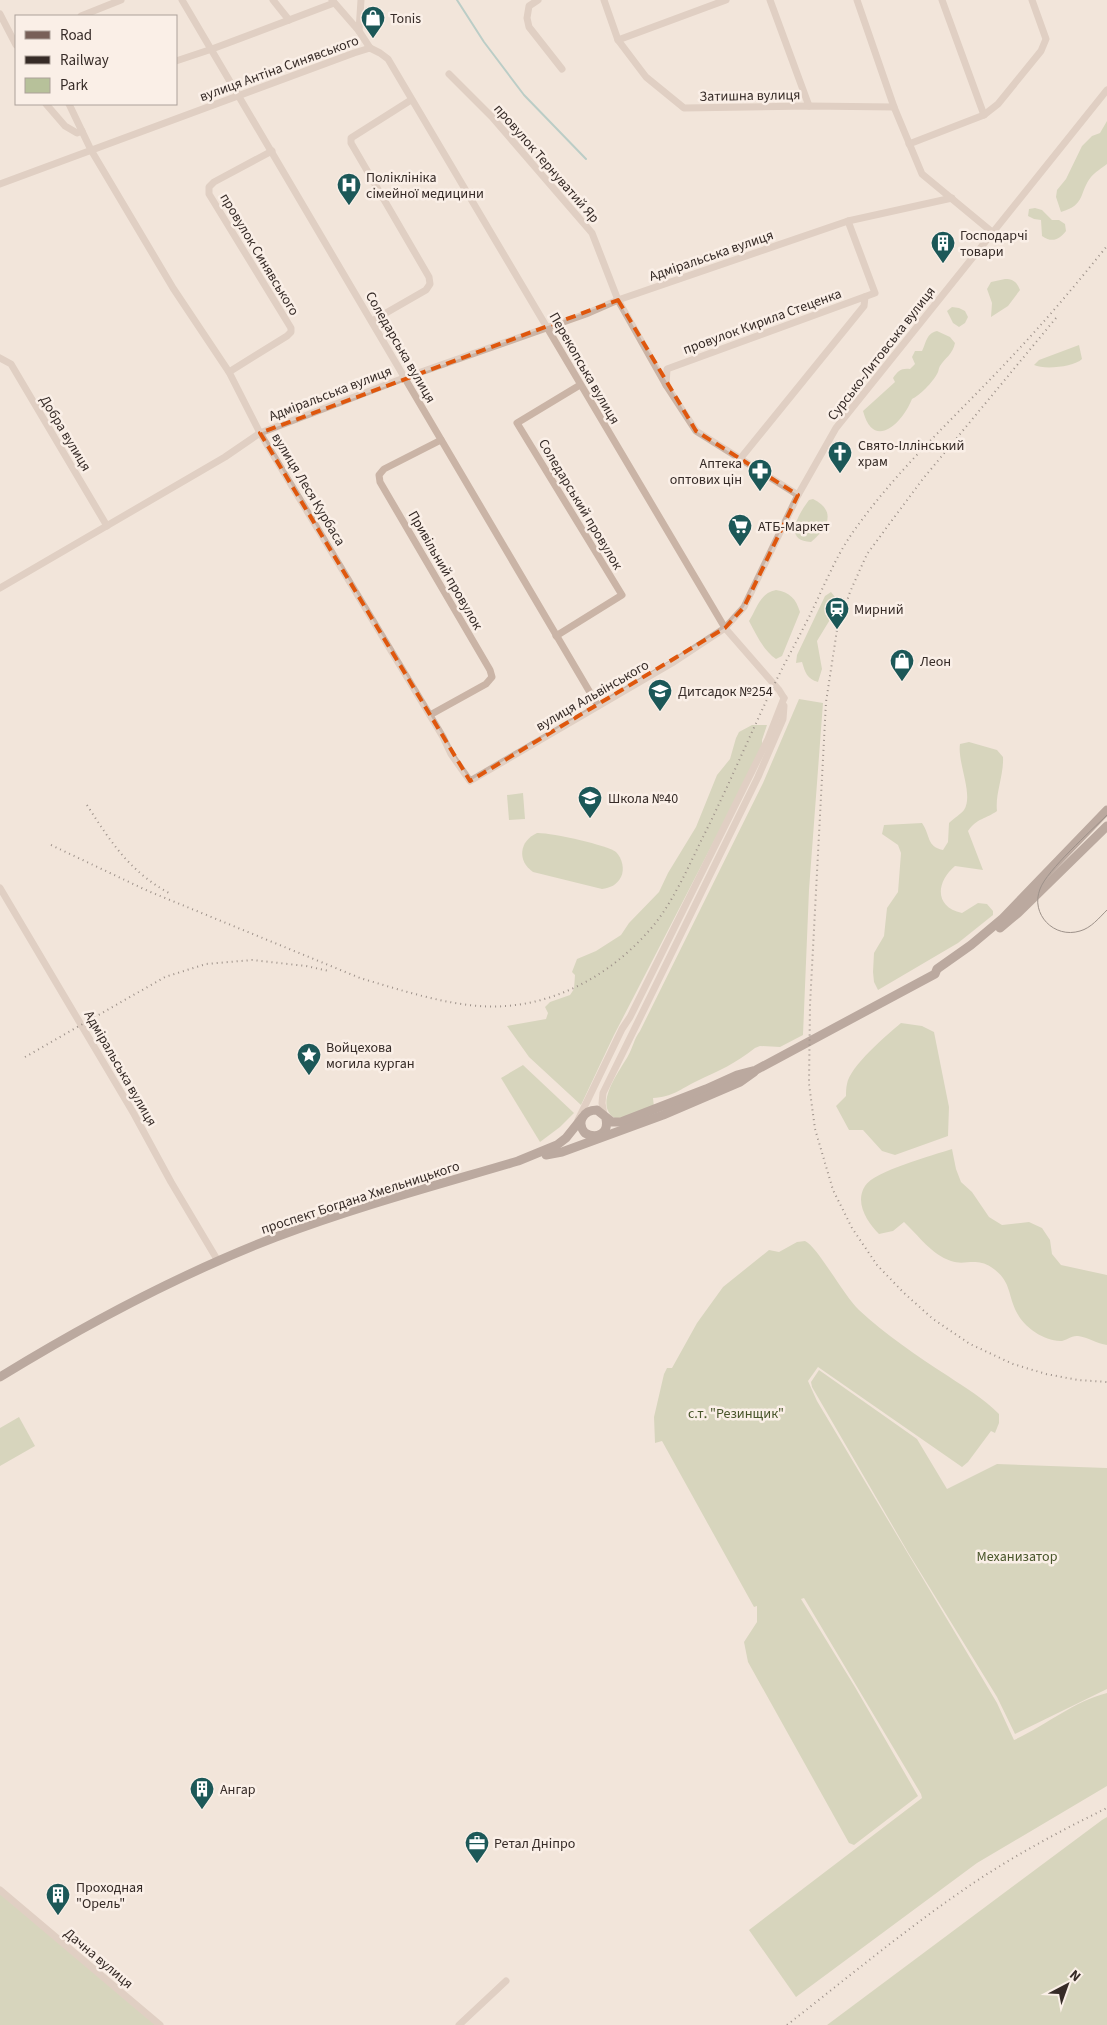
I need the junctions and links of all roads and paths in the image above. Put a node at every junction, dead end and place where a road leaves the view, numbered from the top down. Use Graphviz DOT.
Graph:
graph roads {
  1 [pos="121,0"];
  2 [pos="182,0"];
  3 [pos="273,0"];
  4 [pos="360,0"];
  5 [pos="538,0"];
  6 [pos="604,0"];
  7 [pos="726,0"];
  8 [pos="770,0"];
  9 [pos="857,0"];
  10 [pos="942,0"];
  11 [pos="1032,0"];
  12 [pos="333,2"];
  13 [pos="0,14"];
  14 [pos="84,15"];
  15 [pos="289,20"];
  16 [pos="359,31"];
  17 [pos="618,40"];
  18 [pos="15,42"];
  19 [pos="370,48"];
  20 [pos="212,49"];
  21 [pos="178,60"];
  22 [pos="562,69"];
  23 [pos="448,74"];
  24 [pos="1107,90"];
  25 [pos="239,95"];
  26 [pos="411,100"];
  27 [pos="47,105"];
  28 [pos="69,105"];
  29 [pos="809,106"];
  30 [pos="894,107"];
  31 [pos="984,115"];
  32 [pos="82,131"];
  33 [pos="909,144"];
  34 [pos="91,150"];
  35 [pos="272,151"];
  36 [pos="0,183"];
  37 [pos="952,198"];
  38 [pos="848,221"];
  39 [pos="992,232"];
  40 [pos="866,297"];
  41 [pos="618,300"];
  42 [pos="372,321"];
  43 [pos="547,327"];
  44 [pos="0,358"];
  45 [pos="229,372"];
  46 [pos="404,378"];
  47 [pos="580,385"];
  48 [pos="666,385"];
  49 [pos="260,433"];
  50 [pos="441,440"];
  51 [pos="740,459"];
  52 [pos="798,495"];
  53 [pos="107,526"];
  54 [pos="0,588"];
  55 [pos="725,628"];
  56 [pos="556,636"];
  57 [pos="784,698"];
  58 [pos="598,706"];
  59 [pos="430,715"];
  60 [pos="470,781"];
  61 [pos="1107,810"];
  62 [pos="1107,826"];
  63 [pos="0,888"];
  64 [pos="938,969"];
  65 [pos="630,1017"];
  66 [pos="756,1070"];
  67 [pos="583,1116"];
  68 [pos="605,1117"];
  69 [pos="570,1132"];
  70 [pos="612,1134"];
  71 [pos="597,1135"];
  72 [pos="546,1155"];
  73 [pos="518,1161"];
  74 [pos="218,1261"];
  75 [pos="0,1377"];
  76 [pos="0,1890"];
  77 [pos="506,1981"];
  78 [pos="160,2025"];
  79 [pos="459,2025"];
  1 -- 14 [label="street"];
  2 -- 20 [label="street, Соледарська вулиця"];
  3 -- 15 [label="street"];
  4 -- 16 [label="street"];
  5 -- 22 [label="street"];
  6 -- 17 [label="street, Затишна вулиця"];
  7 -- 17 [label="street"];
  8 -- 29 [label="street"];
  9 -- 30 [label="street"];
  10 -- 31 [label="street"];
  11 -- 31 [label="street"];
  12 -- 15 [label="street"];
  12 -- 16 [label="street"];
  13 -- 18 [label="street"];
  15 -- 20 [label="street"];
  16 -- 19 [label="street"];
  17 -- 29 [label="street, Затишна вулиця"];
  19 -- 25 [label="street, вулиця Антіна Синявського"];
  19 -- 26 [label="street, Перекопська вулиця"];
  20 -- 21 [label="street"];
  20 -- 25 [label="street, Соледарська вулиця"];
  23 -- 41 [label="street, провулок Тернуватий Яр"];
  24 -- 39 [label="street, Сурсько-Литовська вулиця"];
  25 -- 34 [label="street, вулиця Антіна Синявського"];
  25 -- 35 [label="street, Соледарська вулиця"];
  26 -- 42 [label="street"];
  26 -- 43 [label="street, Перекопська вулиця"];
  27 -- 32 [label="street"];
  28 -- 32 [label="street, вулиця Леся Курбаса"];
  29 -- 30 [label="street, Затишна вулиця"];
  30 -- 33 [label="street"];
  31 -- 33 [label="street"];
  32 -- 34 [label="street, вулиця Леся Курбаса"];
  33 -- 37 [label="street"];
  34 -- 36 [label="street, вулиця Антіна Синявського"];
  34 -- 45 [label="street, вулиця Леся Курбаса"];
  35 -- 42 [label="street, Соледарська вулиця"];
  35 -- 45 [label="street, провулок Синявського"];
  37 -- 38 [label="street, Адміральська вулиця"];
  37 -- 39 [label="street"];
  38 -- 40 [label="street, провулок Кирила Стеценка"];
  38 -- 41 [label="street, Адміральська вулиця"];
  39 -- 52 [label="street, Сурсько-Литовська вулиця"];
  40 -- 48 [label="street, провулок Кирила Стеценка"];
  40 -- 51 [label="street, провулок Кирила Стеценка"];
  41 -- 43 [label="street, Адміральська вулиця"];
  41 -- 48 [label="street, провулок Тернуватий Яр"];
  42 -- 46 [label="street, Соледарська вулиця"];
  43 -- 46 [label="street, Адміральська вулиця"];
  43 -- 47 [label="street, Перекопська вулиця"];
  44 -- 53 [label="street, Добра вулиця"];
  45 -- 49 [label="street, вулиця Леся Курбаса"];
  46 -- 49 [label="street, Адміральська вулиця"];
  46 -- 50 [label="street, Соледарська вулиця"];
  47 -- 55 [label="street, Перекопська вулиця"];
  47 -- 56 [label="street, Соледарський провулок"];
  48 -- 51 [label="street, провулок Тернуватий Яр"];
  49 -- 53 [label="street, Адміральська вулиця"];
  49 -- 59 [label="street, вулиця Леся Курбаса"];
  50 -- 56 [label="street, Соледарська вулиця"];
  50 -- 59 [label="street, Привільний провулок"];
  51 -- 52 [label="street, провулок Тернуватий Яр"];
  52 -- 55 [label="street, Сурсько-Литовська вулиця"];
  53 -- 54 [label="street, Адміральська вулиця"];
  55 -- 57 [label="street, Перекопська вулиця"];
  55 -- 58 [label="street, вулиця Альвінського"];
  56 -- 58 [label="street, Соледарська вулиця"];
  57 -- 65 [label="street"];
  57 -- 68 [label="street"];
  58 -- 60 [label="street, вулиця Альвінського"];
  59 -- 60 [label="street, вулиця Леся Курбаса"];
  61 -- 64 [label="main road, проспект Богдана Хмельницького"];
  62 -- 64 [label="main road, проспект Богдана Хмельницького"];
  63 -- 74 [label="street, Адміральська вулиця"];
  64 -- 66 [label="main road, проспект Богдана Хмельницького"];
  65 -- 67 [label="street"];
  65 -- 69 [label="street"];
  66 -- 68 [label="main road, проспект Богдана Хмельницького"];
  66 -- 70 [label="main road, проспект Богдана Хмельницького"];
  67 -- 68 [label="main road, проспект Богдана Хмельницького"];
  67 -- 69 [label="main road, проспект Богдана Хмельницького"];
  67 -- 71 [label="main road"];
  68 -- 71 [label="main road"];
  69 -- 73 [label="main road, проспект Богдана Хмельницького"];
  70 -- 71 [label="main road, проспект Богдана Хмельницького"];
  70 -- 72 [label="main road, проспект Богдана Хмельницького"];
  71 -- 72 [label="main road, проспект Богдана Хмельницького"];
  72 -- 73 [label="main road, проспект Богдана Хмельницького"];
  73 -- 74 [label="main road, проспект Богдана Хмельницького"];
  74 -- 75 [label="main road, проспект Богдана Хмельницького"];
  76 -- 78 [label="street, Дачна вулиця"];
  77 -- 79 [label="street"];
}
